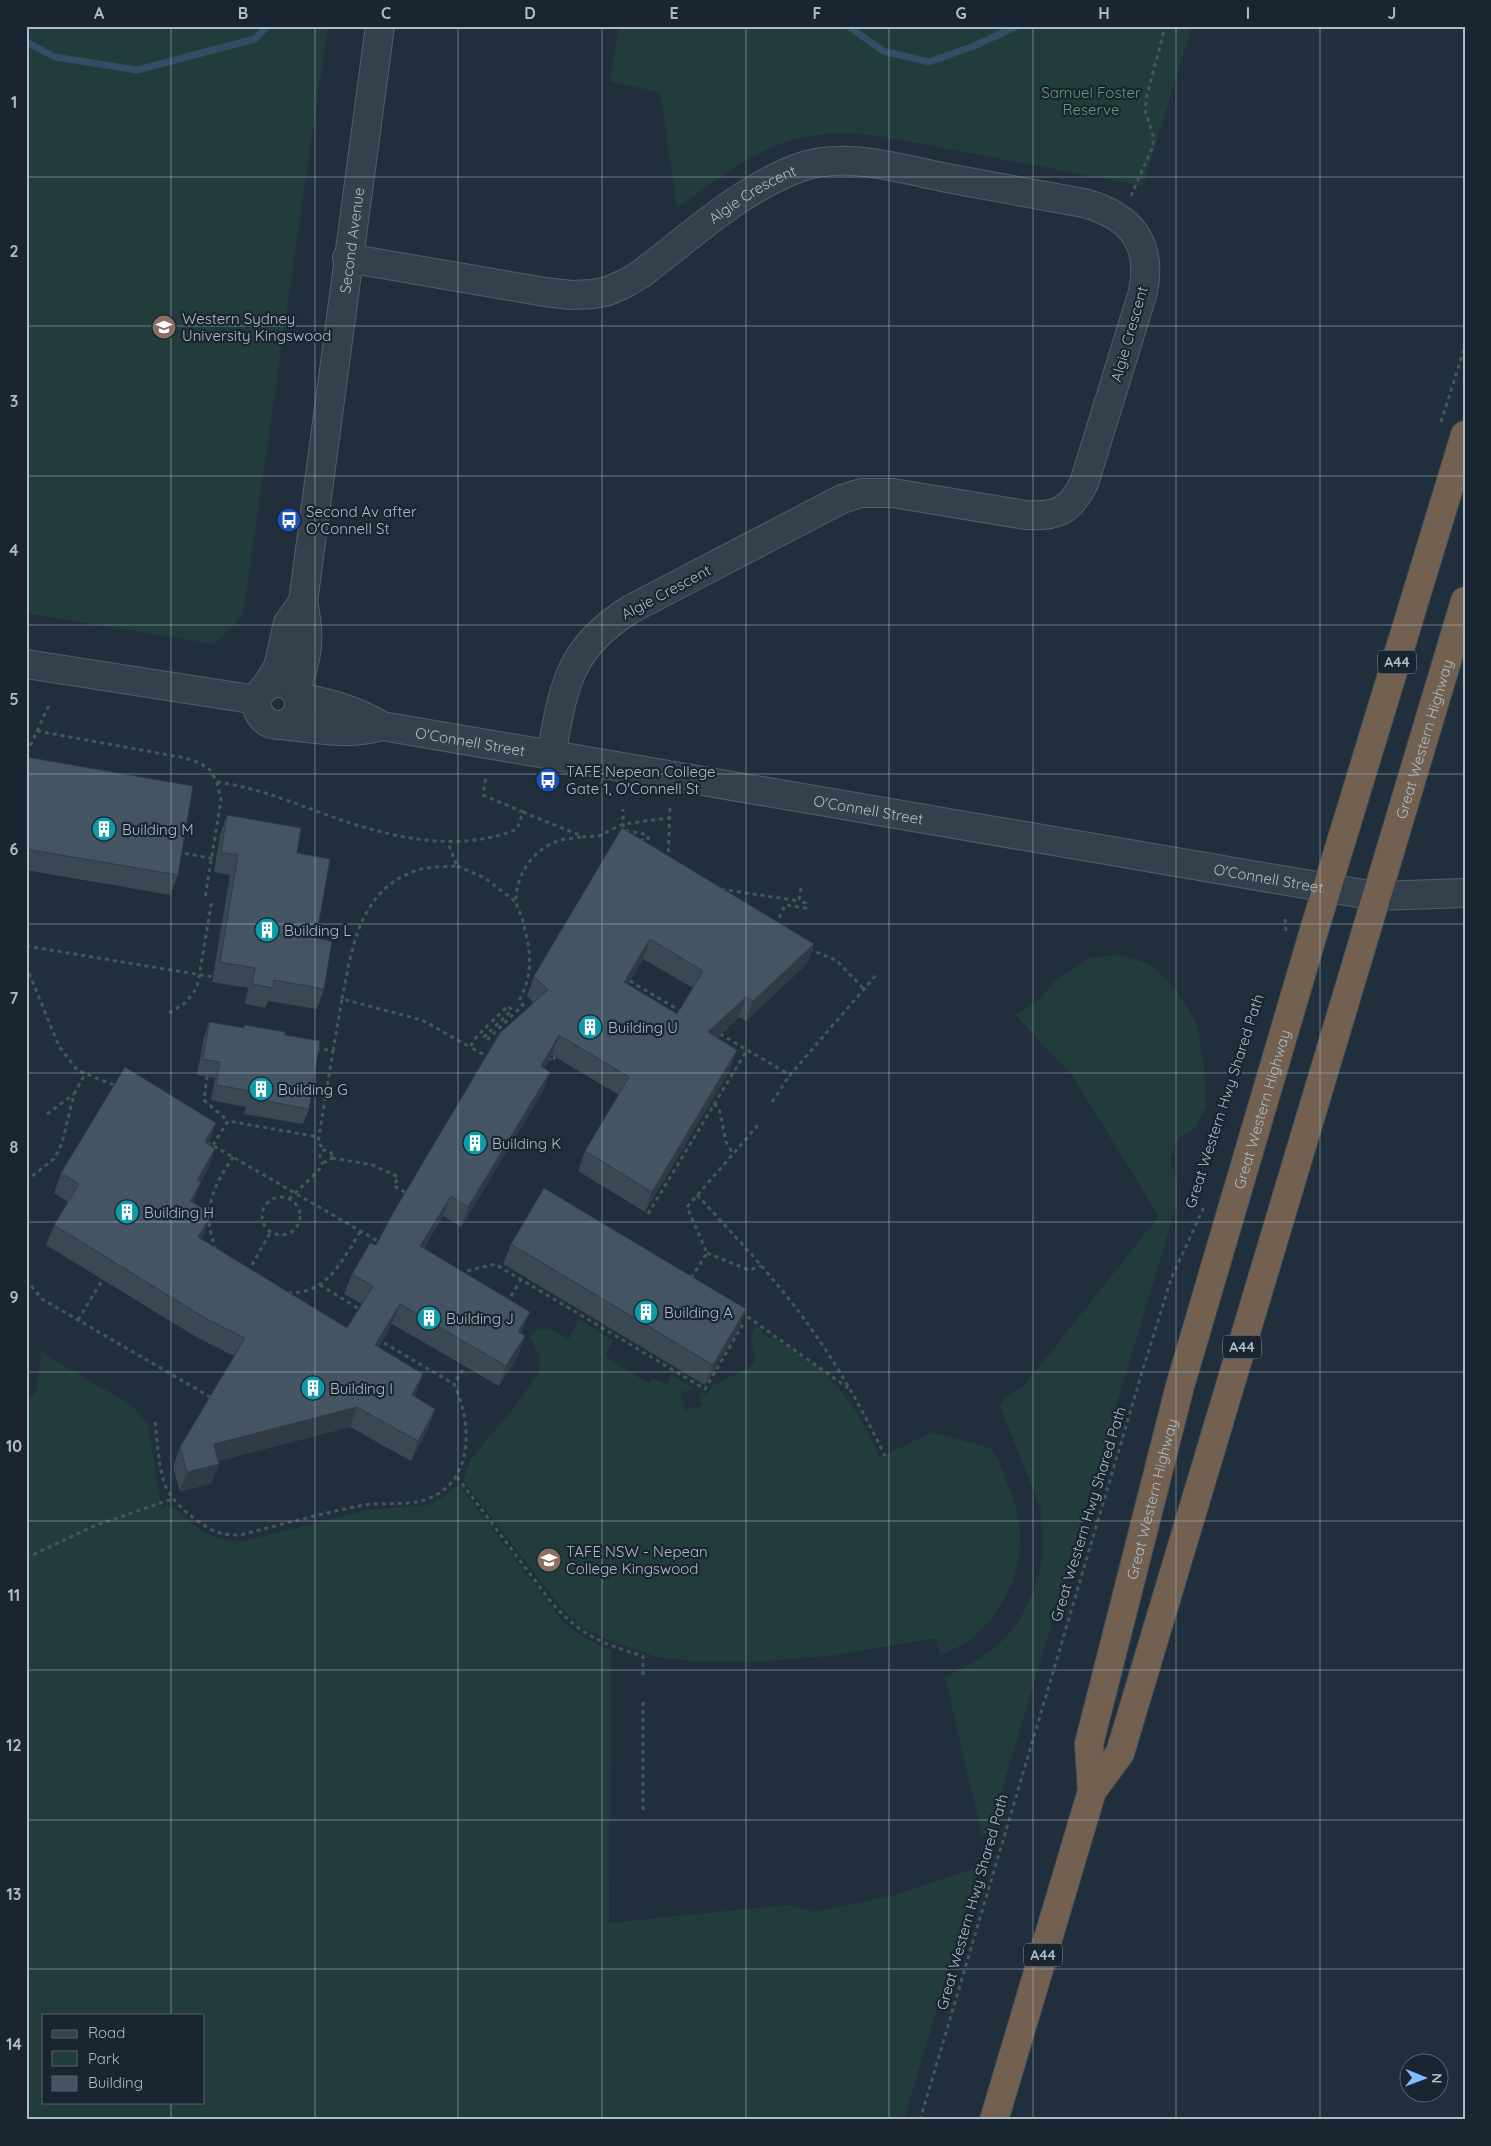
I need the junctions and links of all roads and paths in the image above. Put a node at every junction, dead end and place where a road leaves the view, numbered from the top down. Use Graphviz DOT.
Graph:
graph roads {
  1 [pos="380,26"];
  2 [pos="1163,26"];
  3 [pos="1118,218"];
  4 [pos="347,258"];
  5 [pos="1465,435"];
  6 [pos="1465,600"];
  7 [pos="303,602"];
  8 [pos="26,664"];
  9 [pos="262,693"];
  10 [pos="297,694"];
  11 [pos="50,703"];
  12 [pos="283,725"];
  13 [pos="382,726"];
  14 [pos="37,731"];
  15 [pos="26,754"];
  16 [pos="551,755"];
  17 [pos="486,776"];
  18 [pos="217,782"];
  19 [pos="670,806"];
  20 [pos="623,809"];
  21 [pos="523,812"];
  22 [pos="669,818"];
  23 [pos="623,824"];
  24 [pos="584,837"];
  25 [pos="632,841"];
  26 [pos="448,843"];
  27 [pos="177,852"];
  28 [pos="659,857"];
  29 [pos="211,858"];
  30 [pos="216,859"];
  31 [pos="668,860"];
  32 [pos="457,866"];
  33 [pos="667,867"];
  34 [pos="714,888"];
  35 [pos="801,888"];
  36 [pos="1328,888"];
  37 [pos="1465,893"];
  38 [pos="1367,894"];
  39 [pos="205,898"];
  40 [pos="212,900"];
  41 [pos="516,902"];
  42 [pos="799,902"];
  43 [pos="1285,918"];
  44 [pos="768,922"];
  45 [pos="776,925"];
  46 [pos="772,933"];
  47 [pos="1286,938"];
  48 [pos="26,946"];
  49 [pos="809,949"];
  50 [pos="26,966"];
  51 [pos="199,974"];
  52 [pos="877,974"];
  53 [pos="213,977"];
  54 [pos="630,981"];
  55 [pos="864,989"];
  56 [pos="342,999"];
  57 [pos="523,1005"];
  58 [pos="533,1006"];
  59 [pos="528,1010"];
  60 [pos="683,1012"];
  61 [pos="169,1013"];
  62 [pos="523,1016"];
  63 [pos="720,1034"];
  64 [pos="470,1047"];
  65 [pos="314,1048"];
  66 [pos="490,1050"];
  67 [pos="747,1050"];
  68 [pos="333,1051"];
  69 [pos="485,1055"];
  70 [pos="545,1056"];
  71 [pos="555,1056"];
  72 [pos="490,1058"];
  73 [pos="85,1074"];
  74 [pos="790,1075"];
  75 [pos="208,1076"];
  76 [pos="118,1087"];
  77 [pos="74,1094"];
  78 [pos="772,1102"];
  79 [pos="714,1104"];
  80 [pos="47,1114"];
  81 [pos="228,1121"];
  82 [pos="759,1124"];
  83 [pos="319,1137"];
  84 [pos="202,1138"];
  85 [pos="213,1145"];
  86 [pos="324,1150"];
  87 [pos="733,1154"];
  88 [pos="233,1157"];
  89 [pos="332,1158"];
  90 [pos="323,1162"];
  91 [pos="26,1181"];
  92 [pos="295,1193"];
  93 [pos="408,1194"];
  94 [pos="697,1196"];
  95 [pos="289,1199"];
  96 [pos="1205,1205"];
  97 [pos="648,1214"];
  98 [pos="360,1232"];
  99 [pos="270,1233"];
  100 [pos="386,1247"];
  101 [pos="217,1253"];
  102 [pos="707,1253"];
  103 [pos="761,1266"];
  104 [pos="247,1275"];
  105 [pos="522,1276"];
  106 [pos="691,1278"];
  107 [pos="459,1279"];
  108 [pos="26,1280"];
  109 [pos="103,1280"];
  110 [pos="699,1283"];
  111 [pos="687,1284"];
  112 [pos="320,1285"];
  113 [pos="283,1293"];
  114 [pos="505,1305"];
  115 [pos="362,1310"];
  116 [pos="738,1310"];
  117 [pos="78,1320"];
  118 [pos="734,1321"];
  119 [pos="384,1343"];
  120 [pos="419,1363"];
  121 [pos="465,1366"];
  122 [pos="411,1369"];
  123 [pos="454,1384"];
  124 [pos="850,1390"];
  125 [pos="213,1399"];
  126 [pos="155,1422"];
  127 [pos="884,1456"];
  128 [pos="457,1478"];
  129 [pos="172,1499"];
  130 [pos="26,1558"];
  131 [pos="643,1676"];
  132 [pos="643,1702"];
  133 [pos="1092,1791"];
  134 [pos="643,1811"];
  135 [pos="920,2120"];
  136 [pos="994,2120"];
  1 -- 4 [label="street, Second Avenue"];
  2 -- 3 [label="path"];
  3 -- 4 [label="street, Algie Crescent"];
  3 -- 16 [label="street, Algie Crescent"];
  4 -- 7 [label="street, Second Avenue"];
  5 -- 36 [label="highway, Great Western Highway / A44"];
  6 -- 38 [label="highway, Great Western Highway / A44"];
  7 -- 9 [label="street, Second Avenue"];
  7 -- 10 [label="street, Second Avenue"];
  8 -- 9 [label="street"];
  9 -- 10 [label="street"];
  9 -- 12 [label="street"];
  10 -- 12 [label="street"];
  10 -- 13 [label="street, O'Connell Street"];
  11 -- 14 [label="path"];
  12 -- 13 [label="street, O'Connell Street"];
  13 -- 16 [label="street, O'Connell Street"];
  14 -- 15 [label="path"];
  14 -- 18 [label="path"];
  16 -- 36 [label="street, O'Connell Street"];
  17 -- 21 [label="path"];
  18 -- 26 [label="path"];
  18 -- 29 [label="path"];
  19 -- 22 [label="path"];
  20 -- 23 [label="path"];
  21 -- 24 [label="path"];
  21 -- 26 [label="path"];
  22 -- 23 [label="path"];
  22 -- 31 [label="path"];
  23 -- 24 [label="path"];
  23 -- 25 [label="path"];
  24 -- 41 [label="path"];
  26 -- 32 [label="path"];
  27 -- 29 [label="path"];
  28 -- 31 [label="path"];
  29 -- 30 [label="path"];
  29 -- 39 [label="path"];
  31 -- 33 [label="path"];
  32 -- 41 [label="path"];
  32 -- 56 [label="path"];
  34 -- 42 [label="path"];
  35 -- 42 [label="path"];
  36 -- 38 [label="street, O'Connell Street"];
  36 -- 133 [label="highway, Great Western Highway / A44"];
  37 -- 38 [label="street, O'Connell Street"];
  38 -- 133 [label="highway, Great Western Highway / A44"];
  40 -- 51 [label="path"];
  41 -- 57 [label="path"];
  42 -- 45 [label="path"];
  43 -- 47 [label="path"];
  44 -- 45 [label="path"];
  45 -- 46 [label="path"];
  48 -- 51 [label="path"];
  49 -- 55 [label="path"];
  50 -- 73 [label="path"];
  51 -- 53 [label="path"];
  51 -- 61 [label="path"];
  52 -- 55 [label="path"];
  54 -- 60 [label="path"];
  55 -- 74 [label="path"];
  56 -- 64 [label="path"];
  56 -- 68 [label="path"];
  57 -- 59 [label="path"];
  57 -- 64 [label="path"];
  58 -- 59 [label="path"];
  59 -- 62 [label="path"];
  63 -- 67 [label="path"];
  64 -- 69 [label="path"];
  65 -- 68 [label="path"];
  66 -- 69 [label="path"];
  67 -- 74 [label="path"];
  67 -- 79 [label="path"];
  68 -- 83 [label="path"];
  69 -- 72 [label="path"];
  70 -- 71 [label="path"];
  73 -- 76 [label="path"];
  73 -- 77 [label="path"];
  74 -- 78 [label="path"];
  75 -- 81 [label="path"];
  77 -- 80 [label="path"];
  77 -- 91 [label="path"];
  79 -- 87 [label="path"];
  79 -- 97 [label="path"];
  81 -- 83 [label="path"];
  81 -- 85 [label="path"];
  82 -- 87 [label="path"];
  83 -- 86 [label="path"];
  84 -- 85 [label="path"];
  85 -- 88 [label="path"];
  86 -- 89 [label="path"];
  86 -- 90 [label="path"];
  87 -- 94 [label="path"];
  88 -- 92 [label="path"];
  88 -- 101 [label="path"];
  89 -- 90 [label="path"];
  89 -- 93 [label="path"];
  90 -- 92 [label="path"];
  92 -- 95 [label="path"];
  92 -- 98 [label="path"];
  94 -- 102 [label="path"];
  94 -- 103 [label="path"];
  95 -- 99 [label="path"];
  95 -- 99 [label="path"];
  96 -- 135 [label="path, Great Western Hwy Shared Path"];
  98 -- 100 [label="path"];
  98 -- 112 [label="path"];
  99 -- 104 [label="path"];
  102 -- 103 [label="path"];
  102 -- 106 [label="path"];
  103 -- 124 [label="path"];
  105 -- 114 [label="path, bridge"];
  106 -- 110 [label="path"];
  106 -- 111 [label="path"];
  107 -- 118 [label="path"];
  108 -- 117 [label="path"];
  109 -- 117 [label="path"];
  112 -- 113 [label="path"];
  112 -- 115 [label="path"];
  116 -- 124 [label="path"];
  117 -- 125 [label="path"];
  119 -- 120 [label="path"];
  120 -- 122 [label="path"];
  120 -- 123 [label="path"];
  121 -- 123 [label="path"];
  123 -- 128 [label="path"];
  124 -- 127 [label="path"];
  126 -- 129 [label="path"];
  128 -- 129 [label="path"];
  128 -- 131 [label="path"];
  129 -- 130 [label="path"];
  132 -- 134 [label="path"];
  133 -- 136 [label="highway, Great Western Highway / A44"];
}
